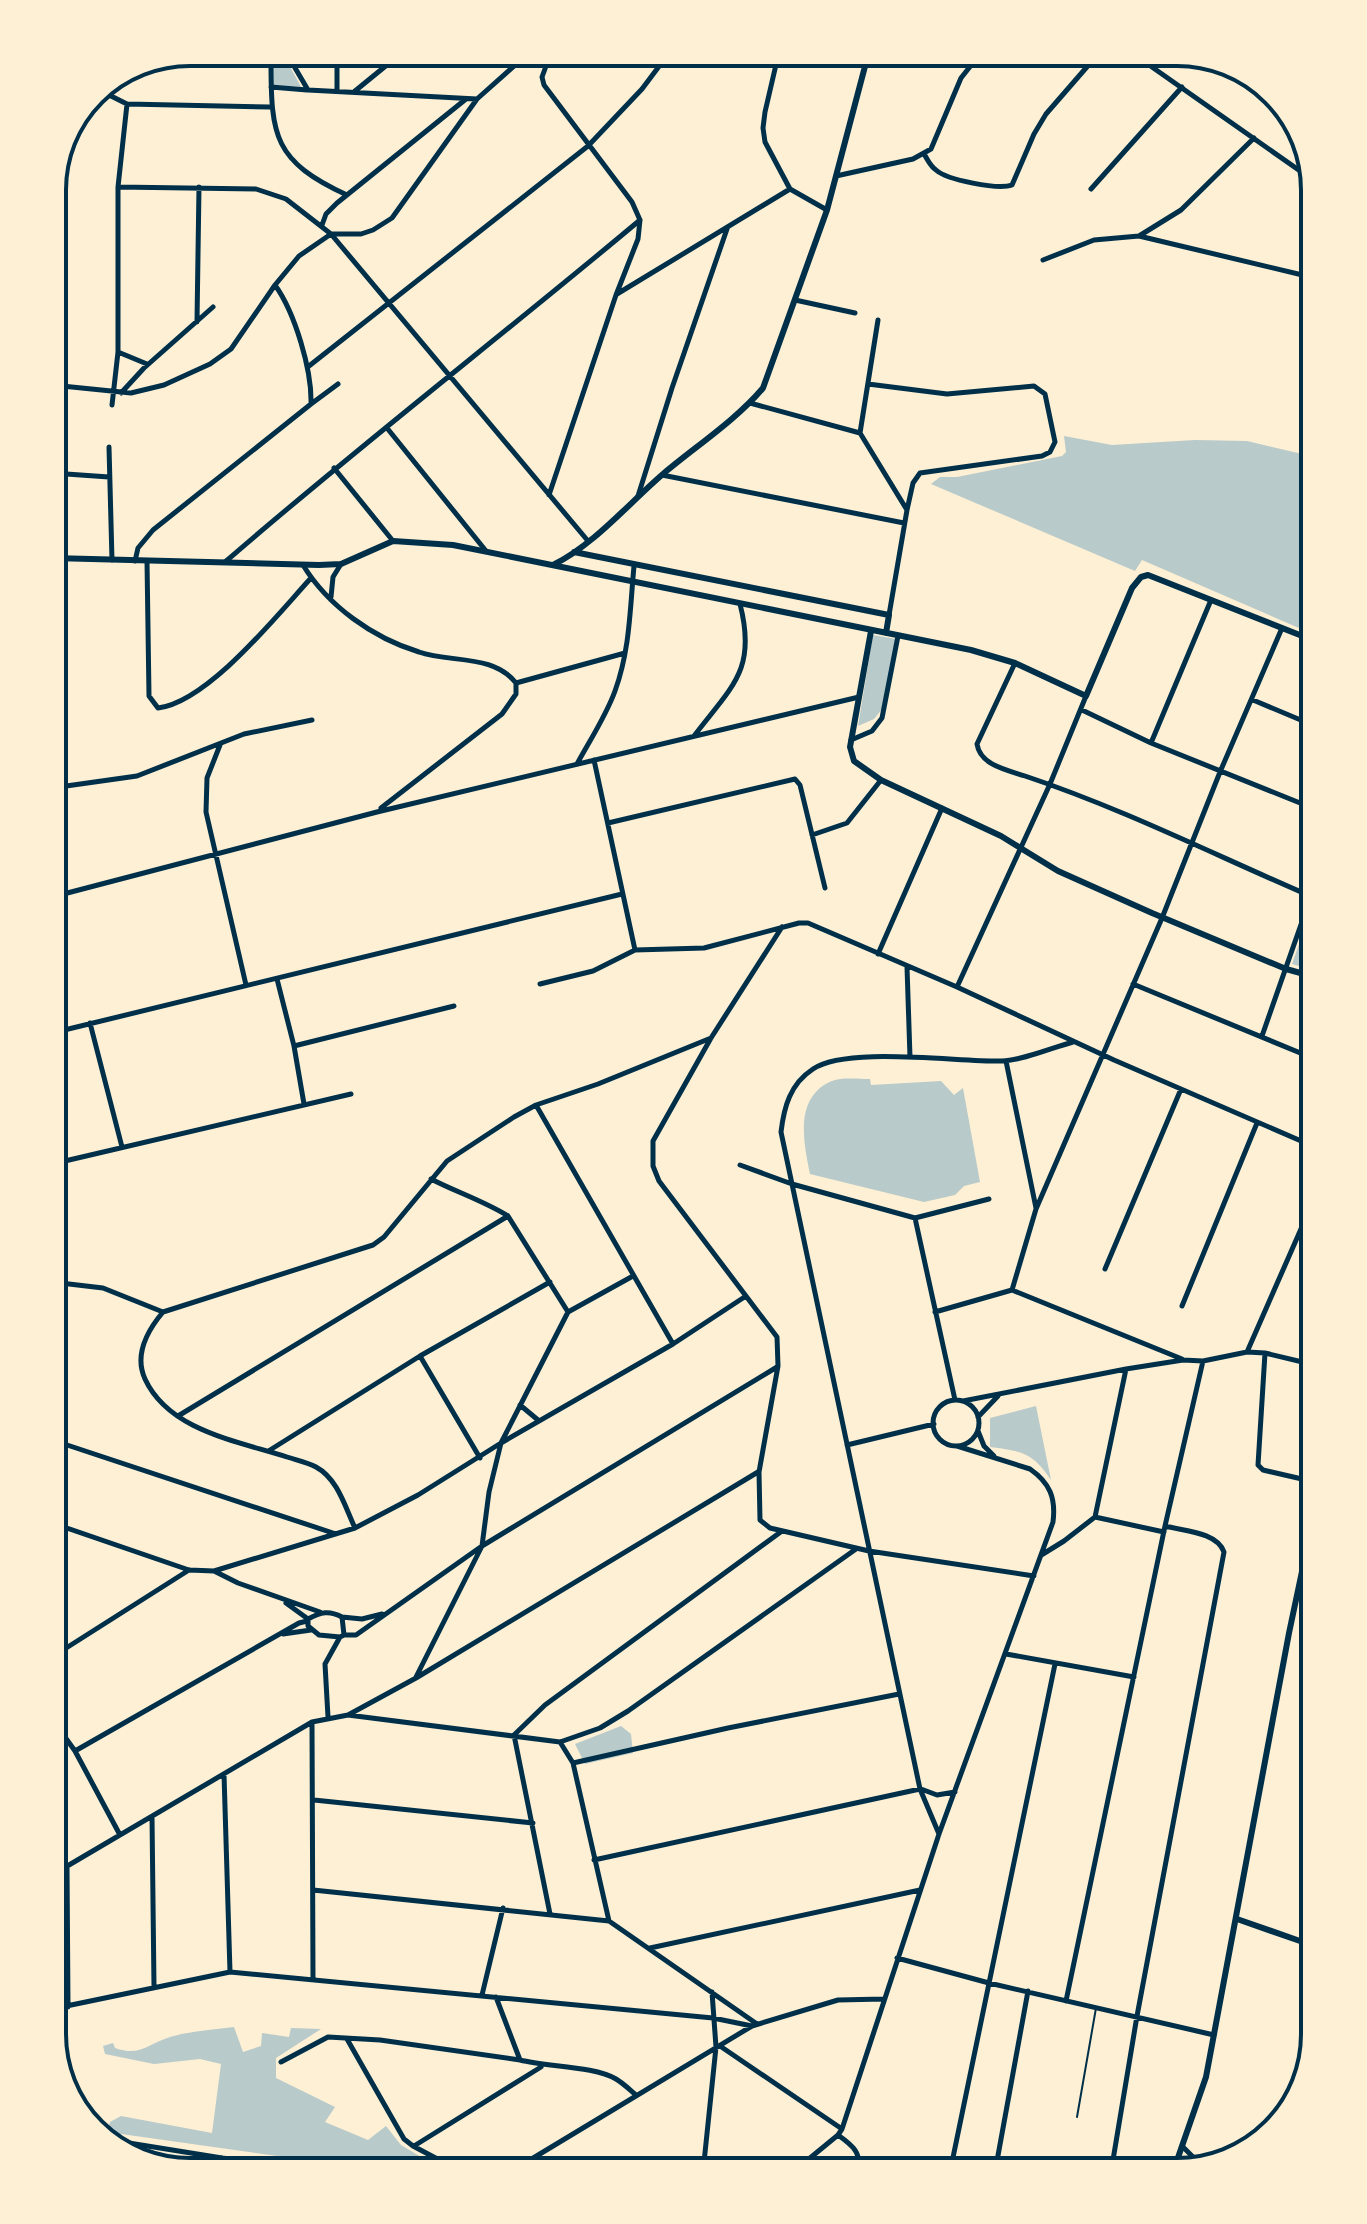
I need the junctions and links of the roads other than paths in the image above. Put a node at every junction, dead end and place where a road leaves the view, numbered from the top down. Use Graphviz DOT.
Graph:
graph roads {
  1 [pos="271,66"];
  2 [pos="294,66"];
  3 [pos="337,66"];
  4 [pos="386,66"];
  5 [pos="514,66"];
  6 [pos="546,66"];
  7 [pos="659,66"];
  8 [pos="776,66"];
  9 [pos="865,66"];
  10 [pos="970,66"];
  11 [pos="1088,66"];
  12 [pos="1151,66"];
  13 [pos="271,87"];
  14 [pos="1182,87"];
  15 [pos="308,90"];
  16 [pos="337,91"];
  17 [pos="354,92"];
  18 [pos="110,96"];
  19 [pos="467,98"];
  20 [pos="477,99"];
  21 [pos="127,104"];
  22 [pos="270,107"];
  23 [pos="1254,138"];
  24 [pos="588,146"];
  25 [pos="924,154"];
  26 [pos="1299,170"];
  27 [pos="836,176"];
  28 [pos="118,187"];
  29 [pos="199,187"];
  30 [pos="790,189"];
  31 [pos="1091,189"];
  32 [pos="347,195"];
  33 [pos="827,210"];
  34 [pos="640,220"];
  35 [pos="322,225"];
  36 [pos="727,229"];
  37 [pos="331,234"];
  38 [pos="1139,236"];
  39 [pos="1043,260"];
  40 [pos="1301,275"];
  41 [pos="275,285"];
  42 [pos="616,295"];
  43 [pos="795,300"];
  44 [pos="390,303"];
  45 [pos="213,307"];
  46 [pos="855,313"];
  47 [pos="878,320"];
  48 [pos="197,322"];
  49 [pos="118,352"];
  50 [pos="148,365"];
  51 [pos="309,366"];
  52 [pos="452,377"];
  53 [pos="338,384"];
  54 [pos="868,384"];
  55 [pos="66,387"];
  56 [pos="113,393"];
  57 [pos="121,393"];
  58 [pos="750,403"];
  59 [pos="311,404"];
  60 [pos="112,405"];
  61 [pos="387,428"];
  62 [pos="860,433"];
  63 [pos="109,447"];
  64 [pos="334,468"];
  65 [pos="66,474"];
  66 [pos="662,475"];
  67 [pos="109,477"];
  68 [pos="549,495"];
  69 [pos="638,496"];
  70 [pos="907,510"];
  71 [pos="904,523"];
  72 [pos="393,541"];
  73 [pos="588,541"];
  74 [pos="486,551"];
  75 [pos="574,552"];
  76 [pos="66,558"];
  77 [pos="112,560"];
  78 [pos="135,561"];
  79 [pos="147,561"];
  80 [pos="225,562"];
  81 [pos="341,564"];
  82 [pos="302,565"];
  83 [pos="551,566"];
  84 [pos="634,566"];
  85 [pos="311,578"];
  86 [pos="633,581"];
  87 [pos="331,598"];
  88 [pos="1211,600"];
  89 [pos="740,604"];
  90 [pos="889,615"];
  91 [pos="1282,628"];
  92 [pos="871,631"];
  93 [pos="886,633"];
  94 [pos="1301,635"];
  95 [pos="898,636"];
  96 [pos="626,652"];
  97 [pos="1015,663"];
  98 [pos="516,683"];
  99 [pos="1086,696"];
  100 [pos="859,697"];
  101 [pos="1253,700"];
  102 [pos="1082,710"];
  103 [pos="312,720"];
  104 [pos="1301,720"];
  105 [pos="693,737"];
  106 [pos="851,740"];
  107 [pos="1151,743"];
  108 [pos="220,744"];
  109 [pos="594,760"];
  110 [pos="577,764"];
  111 [pos="1220,772"];
  112 [pos="881,780"];
  113 [pos="1050,784"];
  114 [pos="66,786"];
  115 [pos="1301,804"];
  116 [pos="942,808"];
  117 [pos="377,812"];
  118 [pos="608,823"];
  119 [pos="812,835"];
  120 [pos="1192,844"];
  121 [pos="1020,849"];
  122 [pos="216,853"];
  123 [pos="825,888"];
  124 [pos="1301,892"];
  125 [pos="66,893"];
  126 [pos="622,894"];
  127 [pos="1162,918"];
  128 [pos="782,927"];
  129 [pos="1301,929"];
  130 [pos="635,950"];
  131 [pos="878,954"];
  132 [pos="907,967"];
  133 [pos="1286,969"];
  134 [pos="1301,973"];
  135 [pos="277,979"];
  136 [pos="540,984"];
  137 [pos="1133,984"];
  138 [pos="246,985"];
  139 [pos="957,987"];
  140 [pos="454,1006"];
  141 [pos="90,1023"];
  142 [pos="66,1029"];
  143 [pos="1262,1036"];
  144 [pos="711,1038"];
  145 [pos="1073,1042"];
  146 [pos="294,1046"];
  147 [pos="1301,1053"];
  148 [pos="1103,1056"];
  149 [pos="910,1057"];
  150 [pos="1006,1061"];
  151 [pos="1181,1089"];
  152 [pos="351,1094"];
  153 [pos="304,1104"];
  154 [pos="536,1105"];
  155 [pos="1257,1123"];
  156 [pos="1301,1141"];
  157 [pos="122,1147"];
  158 [pos="66,1161"];
  159 [pos="740,1165"];
  160 [pos="431,1179"];
  161 [pos="792,1184"];
  162 [pos="989,1199"];
  163 [pos="1036,1209"];
  164 [pos="508,1216"];
  165 [pos="915,1218"];
  166 [pos="1301,1229"];
  167 [pos="1105,1269"];
  168 [pos="633,1276"];
  169 [pos="550,1282"];
  170 [pos="66,1284"];
  171 [pos="1012,1290"];
  172 [pos="746,1296"];
  173 [pos="1182,1306"];
  174 [pos="163,1312"];
  175 [pos="568,1312"];
  176 [pos="935,1312"];
  177 [pos="673,1344"];
  178 [pos="1247,1352"];
  179 [pos="1265,1353"];
  180 [pos="420,1356"];
  181 [pos="1183,1360"];
  182 [pos="1203,1361"];
  183 [pos="1301,1362"];
  184 [pos="778,1366"];
  185 [pos="1126,1369"];
  186 [pos="1002,1393"];
  187 [pos="955,1400"];
  188 [pos="963,1401"];
  189 [pos="520,1405"];
  190 [pos="177,1416"];
  191 [pos="978,1417"];
  192 [pos="539,1421"];
  193 [pos="934,1424"];
  194 [pos="977,1431"];
  195 [pos="501,1443"];
  196 [pos="66,1445"];
  197 [pos="847,1445"];
  198 [pos="957,1446"];
  199 [pos="269,1451"];
  200 [pos="994,1457"];
  201 [pos="480,1458"];
  202 [pos="759,1472"];
  203 [pos="1301,1479"];
  204 [pos="1095,1517"];
  205 [pos="66,1528"];
  206 [pos="355,1528"];
  207 [pos="1164,1529"];
  208 [pos="783,1531"];
  209 [pos="336,1534"];
  210 [pos="482,1546"];
  211 [pos="857,1548"];
  212 [pos="869,1551"];
  213 [pos="1042,1554"];
  214 [pos="189,1570"];
  215 [pos="214,1571"];
  216 [pos="1034,1576"];
  217 [pos="1301,1576"];
  218 [pos="283,1599"];
  219 [pos="320,1612"];
  220 [pos="387,1613"];
  221 [pos="342,1617"];
  222 [pos="308,1620"];
  223 [pos="311,1630"];
  224 [pos="282,1634"];
  225 [pos="342,1636"];
  226 [pos="66,1648"];
  227 [pos="1006,1654"];
  228 [pos="1055,1664"];
  229 [pos="1134,1677"];
  230 [pos="416,1678"];
  231 [pos="899,1694"];
  232 [pos="348,1715"];
  233 [pos="328,1717"];
  234 [pos="312,1722"];
  235 [pos="514,1735"];
  236 [pos="66,1738"];
  237 [pos="560,1742"];
  238 [pos="75,1751"];
  239 [pos="573,1763"];
  240 [pos="224,1774"];
  241 [pos="920,1789"];
  242 [pos="955,1792"];
  243 [pos="314,1800"];
  244 [pos="152,1816"];
  245 [pos="533,1823"];
  246 [pos="939,1834"];
  247 [pos="120,1835"];
  248 [pos="594,1860"];
  249 [pos="67,1866"];
  250 [pos="921,1889"];
  251 [pos="313,1890"];
  252 [pos="503,1908"];
  253 [pos="550,1914"];
  254 [pos="1237,1919"];
  255 [pos="609,1921"];
  256 [pos="1301,1942"];
  257 [pos="650,1948"];
  258 [pos="897,1958"];
  259 [pos="230,1972"];
  260 [pos="313,1978"];
  261 [pos="989,1983"];
  262 [pos="154,1987"];
  263 [pos="1028,1991"];
  264 [pos="712,1992"];
  265 [pos="482,1995"];
  266 [pos="496,1997"];
  267 [pos="884,1999"];
  268 [pos="1066,2001"];
  269 [pos="68,2007"];
  270 [pos="1097,2007"];
  271 [pos="1137,2016"];
  272 [pos="713,2018"];
  273 [pos="754,2025"];
  274 [pos="1215,2035"];
  275 [pos="346,2038"];
  276 [pos="718,2046"];
  277 [pos="520,2060"];
  278 [pos="281,2062"];
  279 [pos="542,2066"];
  280 [pos="636,2095"];
  281 [pos="1077,2117"];
  282 [pos="840,2132"];
  283 [pos="131,2143"];
  284 [pos="413,2146"];
  285 [pos="1182,2146"];
  286 [pos="1193,2157"];
  287 [pos="222,2158"];
  288 [pos="436,2158"];
  289 [pos="533,2158"];
  290 [pos="705,2158"];
  291 [pos="809,2158"];
  292 [pos="858,2158"];
  293 [pos="953,2158"];
  294 [pos="998,2158"];
  295 [pos="1113,2158"];
  296 [pos="1178,2158"];
  1 -- 13 [label="street"];
  2 -- 15 [label="street"];
  3 -- 16 [label="street"];
  4 -- 17 [label="street"];
  5 -- 20 [label="street"];
  6 -- 24 [label="street"];
  7 -- 24 [label="street"];
  8 -- 30 [label="street"];
  9 -- 27 [label="street"];
  10 -- 25 [label="street"];
  11 -- 25 [label="street"];
  12 -- 14 [label="street"];
  13 -- 15 [label="street"];
  13 -- 22 [label="street"];
  14 -- 23 [label="street"];
  14 -- 31 [label="street"];
  15 -- 16 [label="street"];
  16 -- 17 [label="street"];
  17 -- 19 [label="street"];
  18 -- 21 [label="street"];
  19 -- 20 [label="street"];
  19 -- 32 [label="street"];
  20 -- 37 [label="street"];
  21 -- 22 [label="street"];
  21 -- 28 [label="street"];
  22 -- 32 [label="street"];
  23 -- 26 [label="street"];
  23 -- 38 [label="street"];
  24 -- 34 [label="street"];
  24 -- 44 [label="street"];
  25 -- 27 [label="street"];
  27 -- 33 [label="street"];
  28 -- 29 [label="street"];
  28 -- 49 [label="street"];
  29 -- 35 [label="street"];
  29 -- 48 [label="street"];
  30 -- 33 [label="street"];
  30 -- 36 [label="street"];
  32 -- 35 [label="street"];
  33 -- 43 [label="street"];
  34 -- 42 [label="street"];
  34 -- 52 [label="street"];
  35 -- 37 [label="street"];
  36 -- 42 [label="street"];
  36 -- 69 [label="street"];
  37 -- 41 [label="street"];
  37 -- 44 [label="street"];
  38 -- 39 [label="street"];
  38 -- 40 [label="street"];
  41 -- 51 [label="street"];
  41 -- 57 [label="street"];
  42 -- 68 [label="street"];
  43 -- 46 [label="street"];
  43 -- 58 [label="street"];
  44 -- 51 [label="street"];
  44 -- 52 [label="street"];
  45 -- 48 [label="street"];
  47 -- 54 [label="street"];
  48 -- 50 [label="street"];
  49 -- 50 [label="street"];
  49 -- 56 [label="street"];
  50 -- 57 [label="street"];
  51 -- 59 [label="street"];
  52 -- 61 [label="street"];
  52 -- 68 [label="street"];
  53 -- 59 [label="street"];
  54 -- 62 [label="street"];
  54 -- 70 [label="street"];
  55 -- 56 [label="street"];
  56 -- 57 [label="street"];
  56 -- 60 [label="street"];
  58 -- 62 [label="street"];
  58 -- 66 [label="street"];
  59 -- 78 [label="street"];
  61 -- 64 [label="street"];
  61 -- 74 [label="street"];
  62 -- 70 [label="street"];
  63 -- 67 [label="street"];
  64 -- 72 [label="street"];
  64 -- 80 [label="street"];
  65 -- 67 [label="street"];
  66 -- 69 [label="street"];
  66 -- 71 [label="street"];
  67 -- 77 [label="street"];
  68 -- 73 [label="street"];
  69 -- 73 [label="street"];
  70 -- 71 [label="street"];
  71 -- 90 [label="street"];
  72 -- 74 [label="street"];
  72 -- 81 [label="street"];
  73 -- 75 [label="street"];
  74 -- 83 [label="street"];
  75 -- 83 [label="street"];
  75 -- 84 [label="street"];
  76 -- 77 [label="street"];
  77 -- 78 [label="street"];
  78 -- 79 [label="street"];
  79 -- 80 [label="street"];
  79 -- 85 [label="street"];
  80 -- 82 [label="street"];
  81 -- 82 [label="street"];
  81 -- 87 [label="street"];
  82 -- 85 [label="street"];
  83 -- 86 [label="street"];
  84 -- 86 [label="street"];
  84 -- 90 [label="street"];
  85 -- 87 [label="street"];
  86 -- 89 [label="street"];
  86 -- 96 [label="street"];
  87 -- 98 [label="street"];
  88 -- 91 [label="street"];
  88 -- 99 [label="street"];
  88 -- 107 [label="street"];
  89 -- 92 [label="street"];
  89 -- 105 [label="street"];
  90 -- 93 [label="street"];
  91 -- 94 [label="street"];
  91 -- 101 [label="street"];
  92 -- 93 [label="street"];
  92 -- 100 [label="street"];
  93 -- 95 [label="street"];
  95 -- 97 [label="street"];
  95 -- 106 [label="street"];
  96 -- 98 [label="street"];
  96 -- 110 [label="street"];
  97 -- 99 [label="street"];
  97 -- 113 [label="street"];
  98 -- 117 [label="street"];
  99 -- 102 [label="street"];
  100 -- 105 [label="street"];
  100 -- 106 [label="street"];
  101 -- 104 [label="street"];
  101 -- 111 [label="street"];
  102 -- 107 [label="street"];
  102 -- 113 [label="street"];
  103 -- 108 [label="street"];
  105 -- 109 [label="street"];
  106 -- 112 [label="street"];
  107 -- 111 [label="street"];
  108 -- 114 [label="street"];
  108 -- 122 [label="street"];
  109 -- 110 [label="street"];
  109 -- 118 [label="street"];
  110 -- 117 [label="street"];
  111 -- 115 [label="street"];
  111 -- 120 [label="street"];
  112 -- 116 [label="street"];
  112 -- 119 [label="street"];
  113 -- 120 [label="street"];
  113 -- 121 [label="street"];
  116 -- 121 [label="street"];
  116 -- 131 [label="street"];
  117 -- 122 [label="street"];
  118 -- 119 [label="street"];
  118 -- 126 [label="street"];
  119 -- 123 [label="street"];
  120 -- 124 [label="street"];
  120 -- 127 [label="street"];
  121 -- 127 [label="street"];
  121 -- 139 [label="street"];
  122 -- 125 [label="street"];
  122 -- 138 [label="street"];
  126 -- 130 [label="street"];
  126 -- 135 [label="street"];
  127 -- 133 [label="street"];
  127 -- 137 [label="street"];
  128 -- 130 [label="street"];
  128 -- 131 [label="street"];
  128 -- 144 [label="street"];
  129 -- 133 [label="street"];
  130 -- 136 [label="street"];
  131 -- 132 [label="street"];
  132 -- 139 [label="street"];
  132 -- 149 [label="street"];
  133 -- 134 [label="street"];
  133 -- 143 [label="street"];
  135 -- 138 [label="street"];
  135 -- 146 [label="street"];
  137 -- 143 [label="street"];
  137 -- 148 [label="street"];
  138 -- 141 [label="street"];
  139 -- 145 [label="street"];
  140 -- 146 [label="street"];
  141 -- 142 [label="street"];
  141 -- 157 [label="street"];
  143 -- 147 [label="street"];
  144 -- 154 [label="street"];
  144 -- 172 [label="street"];
  145 -- 148 [label="street"];
  145 -- 150 [label="street"];
  146 -- 153 [label="street"];
  148 -- 151 [label="street"];
  148 -- 163 [label="street"];
  149 -- 150 [label="street"];
  149 -- 161 [label="street"];
  150 -- 163 [label="street"];
  151 -- 155 [label="street"];
  151 -- 167 [label="street"];
  152 -- 153 [label="street"];
  153 -- 157 [label="street"];
  154 -- 160 [label="street"];
  154 -- 168 [label="street"];
  155 -- 156 [label="street"];
  155 -- 173 [label="street"];
  157 -- 158 [label="street"];
  159 -- 161 [label="street"];
  160 -- 164 [label="street"];
  160 -- 174 [label="street"];
  161 -- 165 [label="street"];
  161 -- 197 [label="street"];
  162 -- 165 [label="street"];
  163 -- 171 [label="street"];
  164 -- 169 [label="street"];
  164 -- 190 [label="street"];
  165 -- 176 [label="street"];
  166 -- 178 [label="street"];
  168 -- 175 [label="street"];
  168 -- 177 [label="street"];
  169 -- 175 [label="street"];
  169 -- 180 [label="street"];
  170 -- 174 [label="street"];
  171 -- 176 [label="street"];
  171 -- 181 [label="street"];
  172 -- 177 [label="street"];
  172 -- 184 [label="street"];
  174 -- 190 [label="street"];
  175 -- 189 [label="street"];
  176 -- 187 [label="street"];
  177 -- 192 [label="street"];
  178 -- 179 [label="street"];
  178 -- 182 [label="street"];
  179 -- 183 [label="street"];
  179 -- 203 [label="street"];
  180 -- 199 [label="street"];
  180 -- 201 [label="street"];
  181 -- 182 [label="street"];
  181 -- 185 [label="street"];
  182 -- 207 [label="street"];
  184 -- 202 [label="street"];
  184 -- 210 [label="street"];
  185 -- 186 [label="street"];
  185 -- 204 [label="street"];
  186 -- 188 [label="street"];
  186 -- 191 [label="street"];
  187 -- 188 [label="street"];
  187 -- 193 [label="street"];
  188 -- 191 [label="street"];
  189 -- 192 [label="street"];
  189 -- 195 [label="street"];
  190 -- 199 [label="street"];
  191 -- 194 [label="street"];
  192 -- 195 [label="street"];
  193 -- 197 [label="street"];
  193 -- 198 [label="street"];
  194 -- 198 [label="street"];
  194 -- 200 [label="street"];
  195 -- 201 [label="street"];
  195 -- 210 [label="street"];
  196 -- 209 [label="street"];
  197 -- 212 [label="street"];
  198 -- 200 [label="street"];
  199 -- 206 [label="street"];
  200 -- 213 [label="street"];
  201 -- 206 [label="street"];
  202 -- 208 [label="street"];
  202 -- 230 [label="street"];
  204 -- 207 [label="street"];
  204 -- 213 [label="street"];
  205 -- 214 [label="street"];
  206 -- 209 [label="street"];
  207 -- 229 [label="street"];
  207 -- 271 [label="street"];
  208 -- 211 [label="street"];
  208 -- 235 [label="street"];
  209 -- 215 [label="street"];
  210 -- 220 [label="street"];
  210 -- 230 [label="street"];
  211 -- 212 [label="street"];
  211 -- 237 [label="street"];
  212 -- 216 [label="street"];
  212 -- 231 [label="street"];
  213 -- 216 [label="street"];
  214 -- 215 [label="street"];
  214 -- 226 [label="street"];
  215 -- 218 [label="street"];
  216 -- 227 [label="street"];
  217 -- 254 [label="street"];
  218 -- 219 [label="street"];
  218 -- 222 [label="street"];
  219 -- 221 [label="street"];
  219 -- 222 [label="street"];
  220 -- 221 [label="street"];
  220 -- 225 [label="street"];
  221 -- 225 [label="street"];
  222 -- 223 [label="street"];
  222 -- 224 [label="street"];
  223 -- 224 [label="street"];
  223 -- 225 [label="street"];
  224 -- 238 [label="street"];
  225 -- 233 [label="street"];
  227 -- 228 [label="street"];
  227 -- 242 [label="street"];
  228 -- 229 [label="street"];
  228 -- 261 [label="street"];
  229 -- 268 [label="street"];
  230 -- 232 [label="street"];
  231 -- 239 [label="street"];
  231 -- 241 [label="street"];
  232 -- 233 [label="street"];
  232 -- 235 [label="street"];
  233 -- 234 [label="street"];
  234 -- 240 [label="street"];
  234 -- 243 [label="street"];
  235 -- 237 [label="street"];
  235 -- 245 [label="street"];
  236 -- 238 [label="street"];
  237 -- 239 [label="street"];
  238 -- 247 [label="street"];
  239 -- 248 [label="street"];
  240 -- 244 [label="street"];
  240 -- 259 [label="street"];
  241 -- 242 [label="street"];
  241 -- 246 [label="street"];
  241 -- 248 [label="street"];
  242 -- 246 [label="street"];
  243 -- 245 [label="street"];
  243 -- 251 [label="street"];
  244 -- 247 [label="street"];
  244 -- 262 [label="street"];
  245 -- 253 [label="street"];
  246 -- 250 [label="street"];
  247 -- 249 [label="street"];
  248 -- 255 [label="street"];
  249 -- 269 [label="street"];
  250 -- 257 [label="street"];
  250 -- 258 [label="street"];
  251 -- 252 [label="street"];
  251 -- 260 [label="street"];
  252 -- 253 [label="street"];
  252 -- 265 [label="street"];
  253 -- 255 [label="street"];
  254 -- 256 [label="street"];
  254 -- 274 [label="street"];
  255 -- 257 [label="street"];
  257 -- 264 [label="street"];
  258 -- 261 [label="street"];
  258 -- 267 [label="street"];
  259 -- 260 [label="street"];
  259 -- 262 [label="street"];
  260 -- 265 [label="street"];
  261 -- 263 [label="street"];
  261 -- 293 [label="street"];
  262 -- 269 [label="street"];
  263 -- 268 [label="street"];
  263 -- 294 [label="street"];
  264 -- 272 [label="street"];
  264 -- 273 [label="street"];
  265 -- 266 [label="street"];
  266 -- 272 [label="street"];
  266 -- 277 [label="street"];
  267 -- 273 [label="street"];
  267 -- 282 [label="street"];
  268 -- 270 [label="street"];
  270 -- 271 [label="street"];
  270 -- 281 [label="lane"];
  271 -- 274 [label="street"];
  271 -- 295 [label="street"];
  272 -- 273 [label="street"];
  272 -- 276 [label="street"];
  273 -- 276 [label="street"];
  274 -- 285 [label="street"];
  275 -- 277 [label="street"];
  275 -- 278 [label="street"];
  275 -- 284 [label="street"];
  276 -- 280 [label="street"];
  276 -- 282 [label="street"];
  276 -- 290 [label="street"];
  277 -- 279 [label="street"];
  279 -- 280 [label="street"];
  279 -- 284 [label="street"];
  280 -- 289 [label="street"];
  282 -- 291 [label="street"];
  282 -- 292 [label="street"];
  283 -- 287 [label="street"];
  284 -- 288 [label="street"];
  285 -- 286 [label="street"];
  285 -- 296 [label="street"];
}
